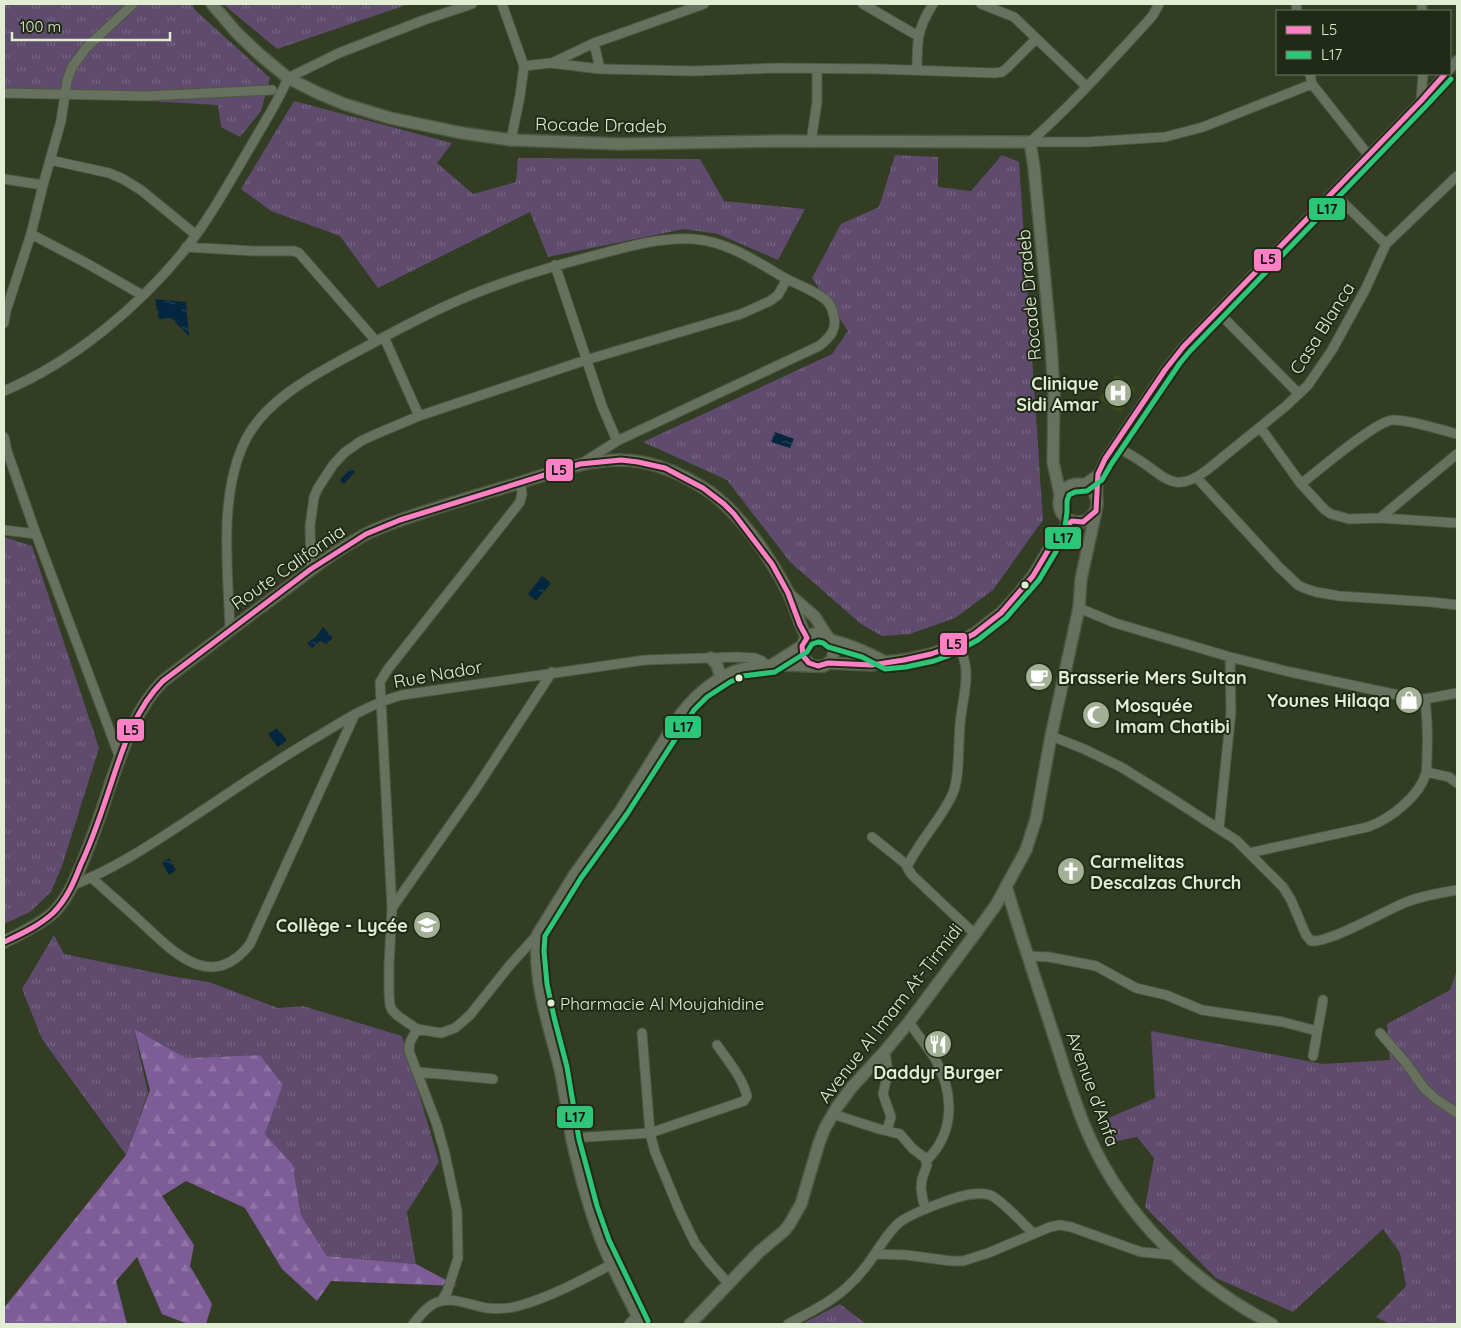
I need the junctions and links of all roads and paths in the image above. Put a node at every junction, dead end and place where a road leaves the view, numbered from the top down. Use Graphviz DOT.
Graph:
graph roads {
  1 [pos="133,4"];
  2 [pos="212,4"];
  3 [pos="472,4"];
  4 [pos="502,4"];
  5 [pos="704,4"];
  6 [pos="863,4"];
  7 [pos="933,4"];
  8 [pos="981,4"];
  9 [pos="1159,4"];
  10 [pos="918,36"];
  11 [pos="1036,39"];
  12 [pos="594,43"];
  13 [pos="552,63"];
  14 [pos="524,66"];
  15 [pos="817,68"];
  16 [pos="600,69"];
  17 [pos="917,70"];
  18 [pos="1310,75"];
  19 [pos="1424,75"];
  20 [pos="1444,75"];
  21 [pos="288,78"];
  22 [pos="1312,84"];
  23 [pos="1086,86"];
  24 [pos="272,90"];
  25 [pos="4,93"];
  26 [pos="66,95"];
  27 [pos="1421,101"];
  28 [pos="511,140"];
  29 [pos="811,142"];
  30 [pos="1030,142"];
  31 [pos="1369,156"];
  32 [pos="50,160"];
  33 [pos="1457,176"];
  34 [pos="4,179"];
  35 [pos="43,185"];
  36 [pos="1333,193"];
  37 [pos="31,234"];
  38 [pos="196,235"];
  39 [pos="1386,244"];
  40 [pos="186,248"];
  41 [pos="555,265"];
  42 [pos="787,279"];
  43 [pos="142,295"];
  44 [pos="1217,311"];
  45 [pos="4,323"];
  46 [pos="380,339"];
  47 [pos="586,360"];
  48 [pos="4,391"];
  49 [pos="1299,394"];
  50 [pos="419,416"];
  51 [pos="1260,426"];
  52 [pos="1457,434"];
  53 [pos="4,437"];
  54 [pos="617,441"];
  55 [pos="1115,446"];
  56 [pos="1457,454"];
  57 [pos="580,464"];
  58 [pos="1055,474"];
  59 [pos="1098,474"];
  60 [pos="1197,478"];
  61 [pos="521,483"];
  62 [pos="1078,484"];
  63 [pos="1301,484"];
  64 [pos="1060,494"];
  65 [pos="1097,506"];
  66 [pos="1060,511"];
  67 [pos="1380,518"];
  68 [pos="1075,522"];
  69 [pos="1457,523"];
  70 [pos="4,530"];
  71 [pos="36,534"];
  72 [pos="1056,536"];
  73 [pos="1089,546"];
  74 [pos="311,569"];
  75 [pos="788,593"];
  76 [pos="1457,605"];
  77 [pos="1079,608"];
  78 [pos="230,630"];
  79 [pos="829,638"];
  80 [pos="805,642"];
  81 [pos="958,643"];
  82 [pos="1230,657"];
  83 [pos="711,658"];
  84 [pos="885,662"];
  85 [pos="828,663"];
  86 [pos="769,665"];
  87 [pos="813,666"];
  88 [pos="552,672"];
  89 [pos="721,678"];
  90 [pos="1457,693"];
  91 [pos="1424,699"];
  92 [pos="380,702"];
  93 [pos="355,714"];
  94 [pos="1051,736"];
  95 [pos="120,758"];
  96 [pos="1426,772"];
  97 [pos="1457,783"];
  98 [pos="1218,828"];
  99 [pos="872,837"];
  100 [pos="1249,853"];
  101 [pos="907,866"];
  102 [pos="92,878"];
  103 [pos="72,885"];
  104 [pos="1006,886"];
  105 [pos="1457,890"];
  106 [pos="392,908"];
  107 [pos="538,934"];
  108 [pos="975,934"];
  109 [pos="4,942"];
  110 [pos="1027,956"];
  111 [pos="1322,1000"];
  112 [pos="909,1022"];
  113 [pos="417,1029"];
  114 [pos="1317,1031"];
  115 [pos="642,1033"];
  116 [pos="1380,1033"];
  117 [pos="717,1046"];
  118 [pos="885,1051"];
  119 [pos="1313,1056"];
  120 [pos="418,1072"];
  121 [pos="492,1079"];
  122 [pos="1457,1113"];
  123 [pos="833,1114"];
  124 [pos="886,1130"];
  125 [pos="650,1133"];
  126 [pos="572,1138"];
  127 [pos="927,1160"];
  128 [pos="926,1209"];
  129 [pos="1033,1233"];
  130 [pos="875,1254"];
  131 [pos="1174,1255"];
  132 [pos="612,1264"];
  133 [pos="729,1284"];
  134 [pos="442,1300"];
  135 [pos="636,1321"];
  136 [pos="413,1324"];
  137 [pos="690,1324"];
  138 [pos="788,1324"];
  139 [pos="1272,1324"];
  1 -- 26 [label="street"];
  2 -- 21 [label="street, Rocade Dradeb"];
  3 -- 21 [label="street"];
  4 -- 14 [label="street"];
  5 -- 12 [label="street"];
  6 -- 10 [label="street"];
  7 -- 10 [label="street"];
  8 -- 11 [label="street"];
  9 -- 23 [label="street"];
  10 -- 17 [label="street"];
  11 -- 17 [label="street"];
  11 -- 23 [label="street"];
  12 -- 13 [label="street"];
  12 -- 16 [label="street"];
  13 -- 14 [label="street"];
  13 -- 16 [label="street"];
  14 -- 28 [label="street"];
  15 -- 16 [label="street"];
  15 -- 17 [label="street"];
  15 -- 29 [label="street"];
  18 -- 22 [label="street"];
  19 -- 27 [label="street"];
  20 -- 27 [label="street"];
  21 -- 28 [label="street, Rocade Dradeb"];
  21 -- 38 [label="street"];
  22 -- 30 [label="street, Rocade Dradeb"];
  22 -- 31 [label="street"];
  23 -- 30 [label="street"];
  24 -- 26 [label="street"];
  25 -- 26 [label="street"];
  26 -- 32 [label="street"];
  27 -- 31 [label="street"];
  28 -- 29 [label="street, Rocade Dradeb"];
  29 -- 30 [label="street, Rocade Dradeb"];
  30 -- 58 [label="street, Rocade Dradeb"];
  31 -- 36 [label="street"];
  32 -- 35 [label="street"];
  32 -- 38 [label="street"];
  33 -- 39 [label="street, Casa Blanca"];
  34 -- 35 [label="street"];
  35 -- 37 [label="street"];
  36 -- 39 [label="street"];
  36 -- 44 [label="street"];
  37 -- 43 [label="street"];
  37 -- 45 [label="street"];
  38 -- 40 [label="street"];
  39 -- 49 [label="street, Casa Blanca"];
  40 -- 43 [label="street"];
  40 -- 46 [label="street"];
  41 -- 42 [label="street"];
  41 -- 46 [label="street"];
  41 -- 47 [label="street"];
  42 -- 47 [label="street"];
  42 -- 54 [label="street"];
  43 -- 48 [label="street"];
  44 -- 49 [label="street"];
  44 -- 55 [label="street"];
  46 -- 50 [label="street"];
  46 -- 78 [label="street"];
  47 -- 50 [label="street"];
  47 -- 54 [label="street"];
  49 -- 51 [label="street, Casa Blanca"];
  50 -- 74 [label="street"];
  51 -- 60 [label="street, Casa Blanca"];
  51 -- 63 [label="street"];
  52 -- 63 [label="street"];
  53 -- 71 [label="street"];
  54 -- 57 [label="street"];
  55 -- 59 [label="street"];
  55 -- 60 [label="street"];
  56 -- 67 [label="street"];
  57 -- 61 [label="street, Route California"];
  57 -- 75 [label="street, Route California"];
  58 -- 62 [label="street"];
  58 -- 64 [label="street, Rocade Dradeb"];
  59 -- 62 [label="street"];
  59 -- 65 [label="street"];
  60 -- 76 [label="street"];
  61 -- 74 [label="street, Route California"];
  61 -- 92 [label="street"];
  62 -- 64 [label="street"];
  62 -- 65 [label="street"];
  63 -- 67 [label="street"];
  64 -- 66 [label="street"];
  65 -- 68 [label="street"];
  65 -- 73 [label="street, Avenue Al Imam At-Tirmidi"];
  66 -- 68 [label="street"];
  66 -- 72 [label="street"];
  67 -- 69 [label="street"];
  68 -- 72 [label="street"];
  68 -- 73 [label="street"];
  70 -- 71 [label="street"];
  71 -- 95 [label="street"];
  72 -- 81 [label="street"];
  73 -- 77 [label="street, Avenue Al Imam At-Tirmidi"];
  74 -- 78 [label="street, Route California"];
  75 -- 79 [label="street, Route California"];
  75 -- 80 [label="street, Route California"];
  77 -- 82 [label="street"];
  77 -- 94 [label="street, Avenue Al Imam At-Tirmidi"];
  78 -- 95 [label="street, Route California"];
  79 -- 80 [label="street"];
  79 -- 84 [label="street"];
  79 -- 85 [label="street"];
  80 -- 86 [label="street"];
  80 -- 87 [label="street"];
  81 -- 84 [label="street"];
  81 -- 101 [label="street"];
  82 -- 91 [label="street"];
  82 -- 98 [label="street"];
  83 -- 86 [label="street, Rue Nador"];
  83 -- 88 [label="street, Rue Nador"];
  83 -- 89 [label="street"];
  84 -- 85 [label="street"];
  85 -- 87 [label="street"];
  86 -- 87 [label="street"];
  86 -- 89 [label="street"];
  88 -- 92 [label="street, Rue Nador"];
  88 -- 106 [label="street"];
  89 -- 107 [label="street"];
  90 -- 91 [label="street"];
  91 -- 96 [label="street"];
  92 -- 93 [label="street, Rue Nador"];
  92 -- 106 [label="street"];
  93 -- 102 [label="street, Rue Nador"];
  93 -- 102 [label="street"];
  94 -- 98 [label="street"];
  94 -- 104 [label="street, Avenue Al Imam At-Tirmidi"];
  95 -- 103 [label="street, Route California"];
  96 -- 97 [label="street"];
  96 -- 100 [label="street"];
  98 -- 100 [label="street"];
  99 -- 101 [label="street"];
  100 -- 105 [label="street"];
  101 -- 108 [label="street"];
  102 -- 103 [label="street, Rue Nador"];
  103 -- 109 [label="street, Route California"];
  104 -- 108 [label="street, Avenue Al Imam At-Tirmidi"];
  104 -- 110 [label="street, Avenue d'Anfa"];
  106 -- 113 [label="street"];
  107 -- 113 [label="street"];
  107 -- 126 [label="street"];
  108 -- 112 [label="street, Avenue Al Imam At-Tirmidi"];
  110 -- 114 [label="street"];
  110 -- 131 [label="street, Avenue d'Anfa"];
  111 -- 114 [label="street"];
  112 -- 118 [label="street, Avenue Al Imam At-Tirmidi"];
  112 -- 127 [label="street"];
  113 -- 120 [label="street"];
  114 -- 119 [label="street"];
  115 -- 125 [label="street"];
  116 -- 122 [label="street"];
  117 -- 125 [label="street"];
  118 -- 123 [label="street, Avenue Al Imam At-Tirmidi"];
  118 -- 124 [label="street"];
  120 -- 121 [label="street"];
  120 -- 134 [label="street"];
  123 -- 124 [label="street"];
  123 -- 133 [label="street, Avenue Al Imam At-Tirmidi"];
  124 -- 127 [label="street"];
  125 -- 126 [label="street"];
  125 -- 133 [label="street"];
  126 -- 132 [label="street"];
  127 -- 128 [label="street"];
  128 -- 129 [label="street"];
  128 -- 130 [label="street"];
  129 -- 130 [label="street"];
  129 -- 131 [label="street"];
  130 -- 138 [label="street"];
  131 -- 139 [label="street, Avenue d'Anfa"];
  132 -- 134 [label="street"];
  132 -- 135 [label="street"];
  133 -- 137 [label="street, Avenue Al Imam At-Tirmidi"];
  134 -- 136 [label="street"];
}
